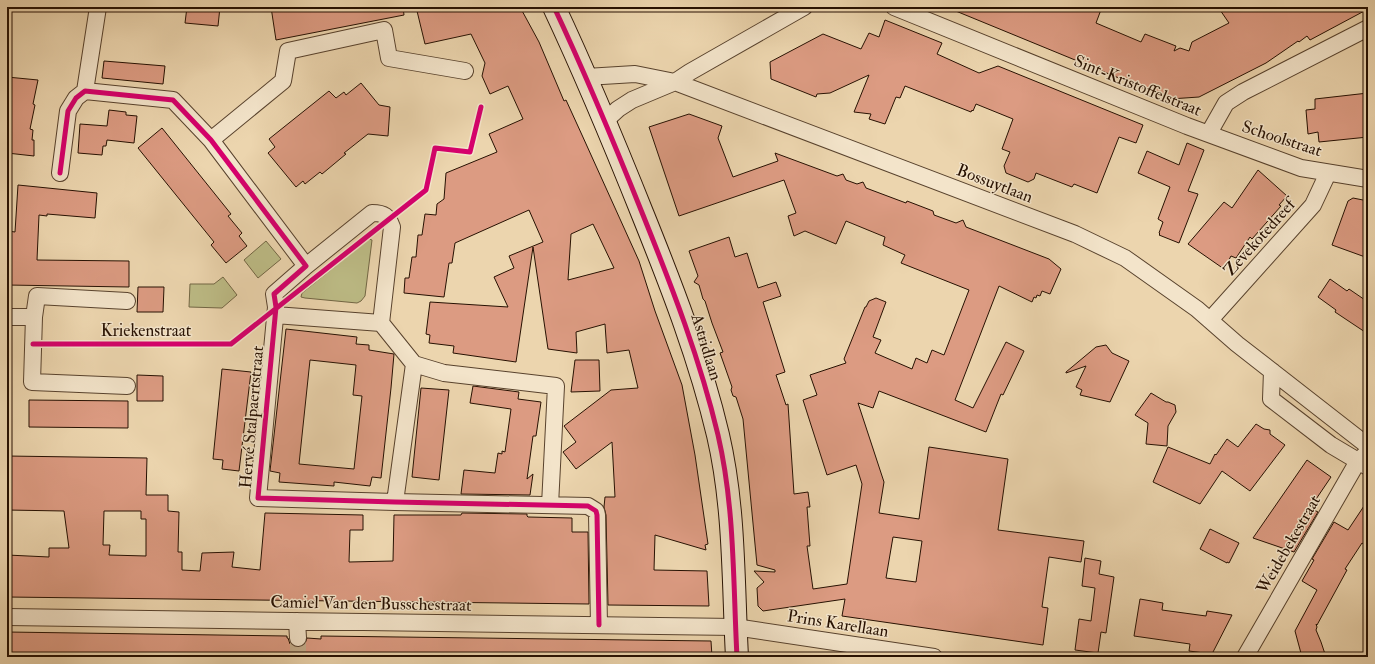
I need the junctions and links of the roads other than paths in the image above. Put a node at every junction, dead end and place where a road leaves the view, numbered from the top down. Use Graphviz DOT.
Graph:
graph roads {
  1 [pos="98,7"];
  2 [pos="554,7"];
  3 [pos="804,7"];
  4 [pos="894,7"];
  5 [pos="1368,28"];
  6 [pos="583,70"];
  7 [pos="465,71"];
  8 [pos="675,82"];
  9 [pos="85,91"];
  10 [pos="606,120"];
  11 [pos="1209,133"];
  12 [pos="211,140"];
  13 [pos="60,173"];
  14 [pos="1328,173"];
  15 [pos="1368,180"];
  16 [pos="306,266"];
  17 [pos="127,301"];
  18 [pos="275,315"];
  19 [pos="7,317"];
  20 [pos="34,317"];
  21 [pos="1210,320"];
  22 [pos="381,323"];
  23 [pos="414,364"];
  24 [pos="1272,371"];
  25 [pos="127,386"];
  26 [pos="1368,446"];
  27 [pos="1365,460"];
  28 [pos="395,502"];
  29 [pos="550,505"];
  30 [pos="7,617"];
  31 [pos="297,621"];
  32 [pos="599,625"];
  33 [pos="735,627"];
  34 [pos="298,638"];
  35 [pos="737,657"];
  36 [pos="934,657"];
  37 [pos="1245,657"];
  1 -- 9 [label="street"];
  2 -- 6 [label="main road, Astridlaan"];
  3 -- 8 [label="street"];
  4 -- 11 [label="street, Sint-Kristoffelstraat"];
  5 -- 11 [label="street, Sint-Kristoffelstraat"];
  6 -- 8 [label="street, Bossuytlaan"];
  6 -- 10 [label="main road, Astridlaan"];
  7 -- 12 [label="street"];
  8 -- 10 [label="street"];
  8 -- 21 [label="street, Bossuytlaan"];
  9 -- 12 [label="street"];
  9 -- 13 [label="street"];
  10 -- 33 [label="main road, Astridlaan"];
  11 -- 14 [label="street, Schoolstraat"];
  12 -- 16 [label="street"];
  14 -- 15 [label="street, Schoolstraat"];
  14 -- 21 [label="street, Zevekotedreef"];
  16 -- 18 [label="street, Hervé Stalpaertstraat"];
  16 -- 22 [label="street"];
  17 -- 20 [label="street, Kriekenstraat"];
  18 -- 22 [label="street"];
  18 -- 28 [label="street, Hervé Stalpaertstraat"];
  19 -- 20 [label="street"];
  20 -- 25 [label="street, Kriekenstraat"];
  21 -- 24 [label="street, Bossuytlaan"];
  22 -- 23 [label="street"];
  23 -- 28 [label="street"];
  23 -- 29 [label="street"];
  24 -- 26 [label="street, Bossuytlaan"];
  24 -- 27 [label="street"];
  27 -- 37 [label="street, Weidebekestraat"];
  28 -- 29 [label="street, Hervé Stalpaertstraat"];
  29 -- 32 [label="street, Hervé Stalpaertstraat"];
  30 -- 31 [label="street, Camiel Van den Busschestraat"];
  31 -- 32 [label="street, Camiel Van den Busschestraat"];
  31 -- 34 [label="street"];
  32 -- 33 [label="street, Camiel Van den Busschestraat"];
  33 -- 35 [label="main road, Astridlaan"];
  33 -- 36 [label="street, Prins Karellaan"];
}
